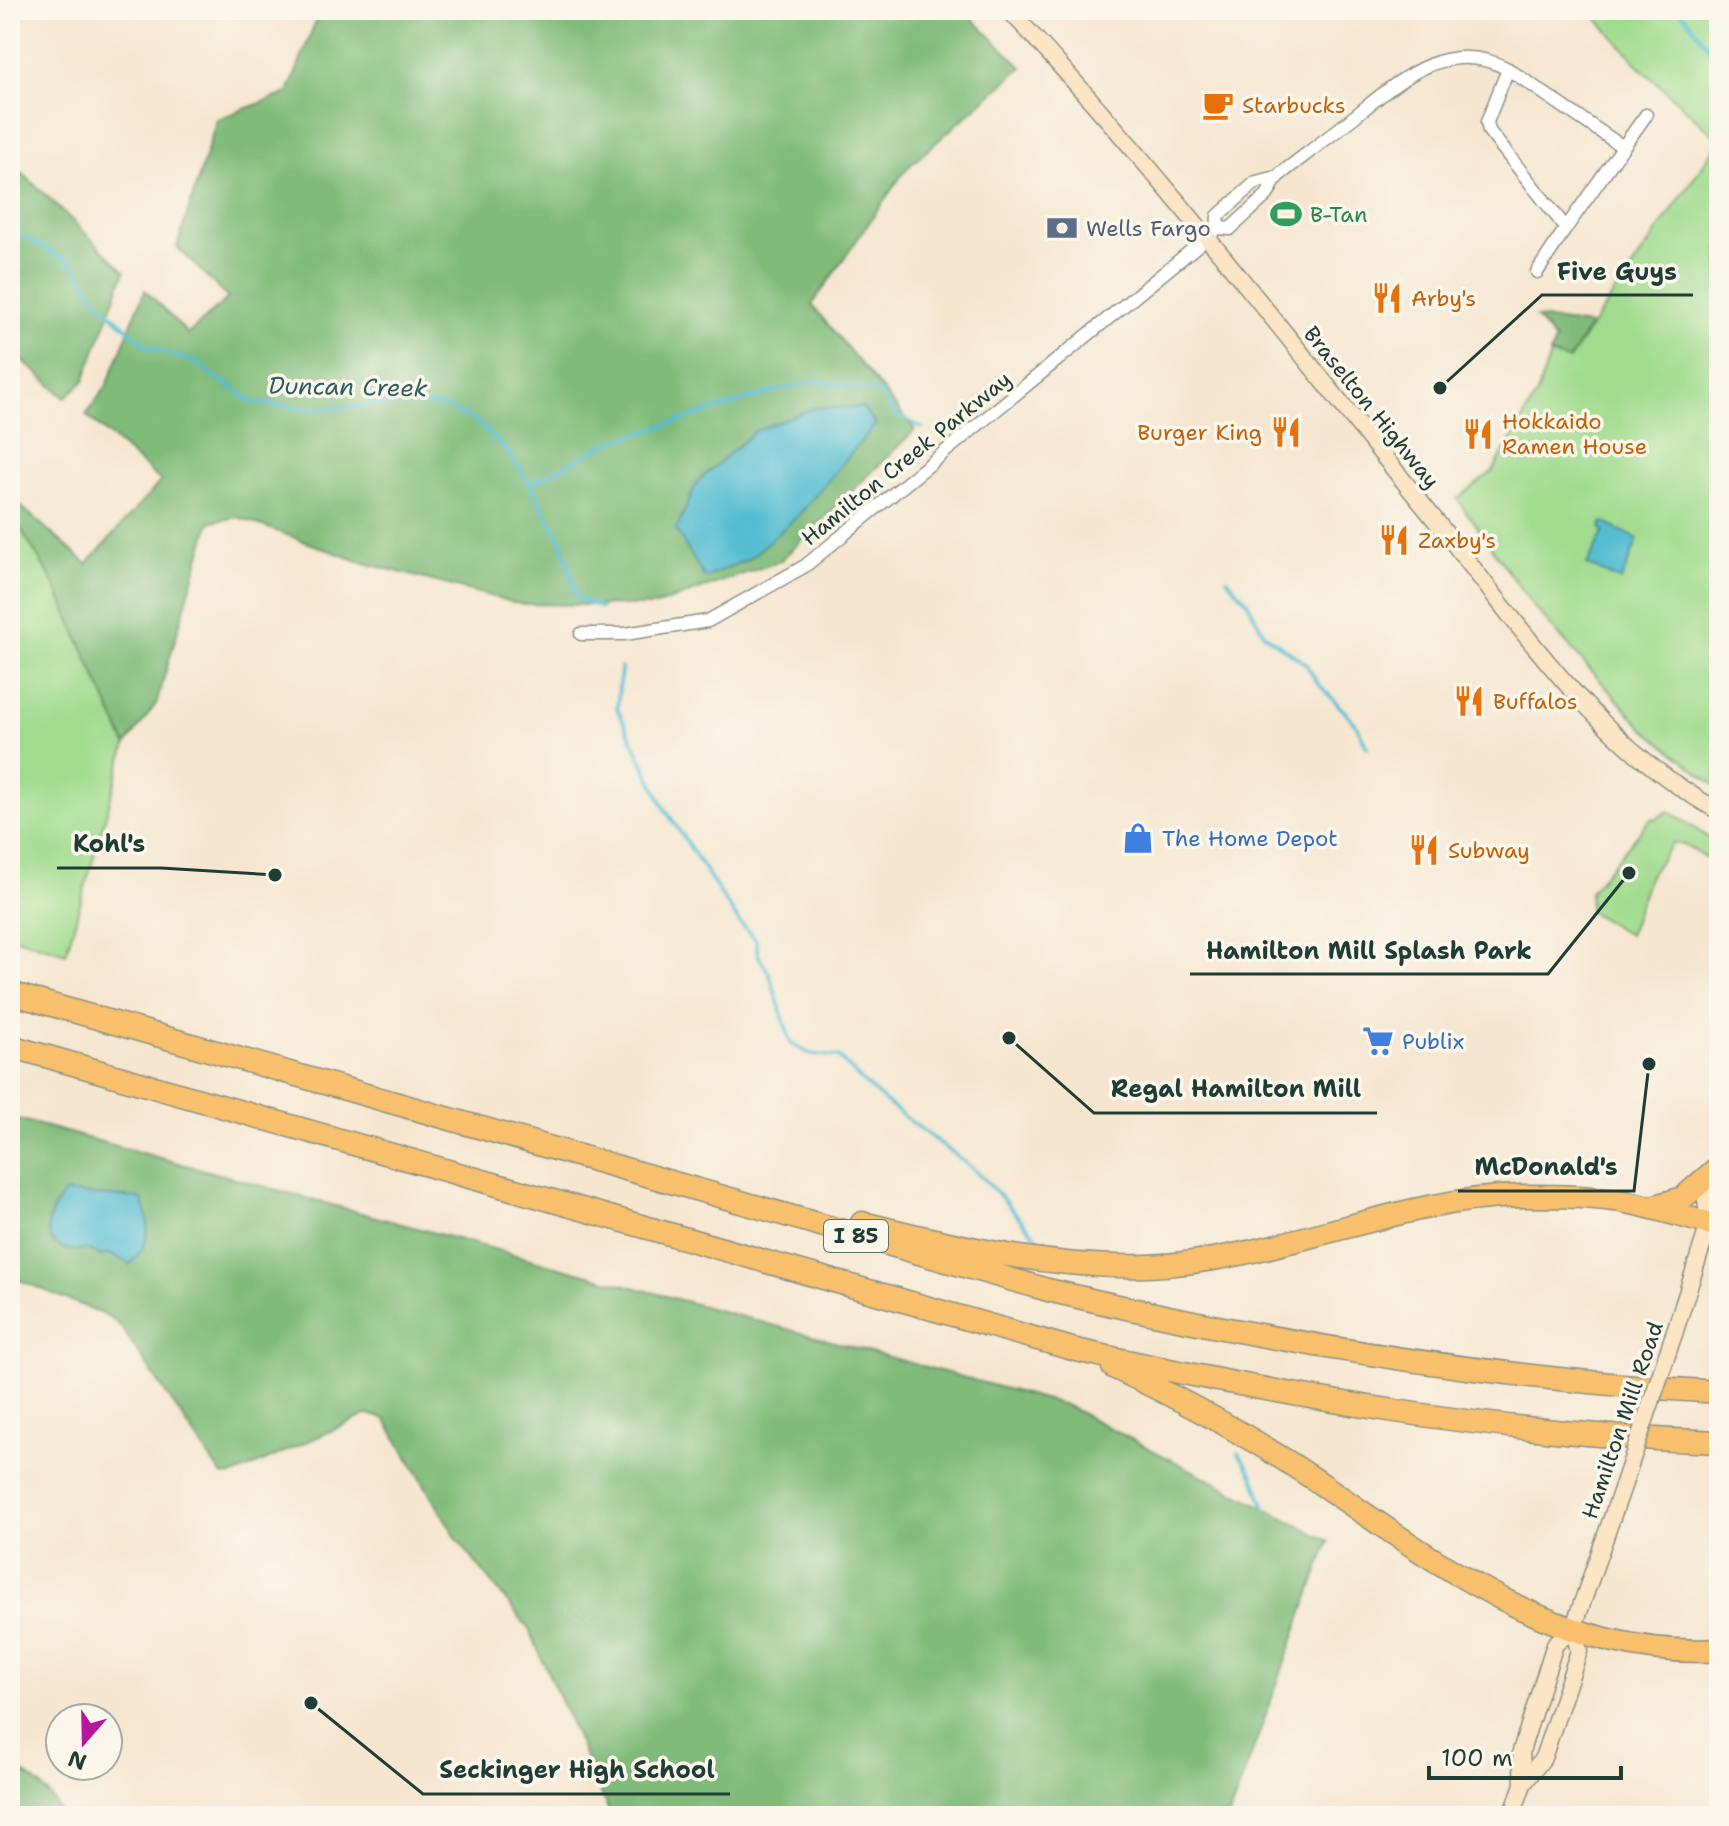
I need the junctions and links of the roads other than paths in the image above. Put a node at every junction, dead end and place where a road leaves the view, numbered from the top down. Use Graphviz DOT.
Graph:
graph roads {
  1 [pos="1009,10"];
  2 [pos="1508,69"];
  3 [pos="1646,115"];
  4 [pos="1623,147"];
  5 [pos="1566,228"];
  6 [pos="1213,232"];
  7 [pos="1537,272"];
  8 [pos="581,634"];
  9 [pos="1690,795"];
  10 [pos="1719,811"];
  11 [pos="1719,817"];
  12 [pos="10,993"];
  13 [pos="10,1046"];
  14 [pos="1717,1163"];
  15 [pos="688,1188"];
  16 [pos="1648,1208"];
  17 [pos="1716,1221"];
  18 [pos="1076,1350"];
  19 [pos="1719,1392"];
  20 [pos="1719,1442"];
  21 [pos="1573,1629"];
  22 [pos="1719,1650"];
  23 [pos="1523,1784"];
  24 [pos="1512,1816"];
  1 -- 6 [label="main road, Braselton Highway"];
  2 -- 4 [label="street, Hamilton Creek Parkway"];
  2 -- 5 [label="street"];
  2 -- 6 [label="street, Hamilton Creek Parkway"];
  3 -- 4 [label="street"];
  4 -- 5 [label="street"];
  5 -- 7 [label="street"];
  6 -- 8 [label="street, Hamilton Creek Parkway"];
  6 -- 9 [label="main road, Braselton Highway"];
  9 -- 10 [label="main road, Braselton Highway"];
  9 -- 11 [label="main road"];
  12 -- 15 [label="highway, I 85"];
  13 -- 18 [label="highway, I 85"];
  14 -- 16 [label="highway"];
  14 -- 17 [label="main road, Hamilton Mill Road"];
  15 -- 16 [label="highway"];
  15 -- 19 [label="highway, I 85"];
  16 -- 17 [label="highway"];
  17 -- 21 [label="main road, Hamilton Mill Road, bridge"];
  18 -- 20 [label="highway, I 85"];
  18 -- 21 [label="highway"];
  21 -- 22 [label="highway"];
  21 -- 23 [label="main road, Hamilton Mill Road"];
  21 -- 23 [label="main road, Hamilton Mill Road"];
  23 -- 24 [label="main road, Hamilton Mill Road"];
}
